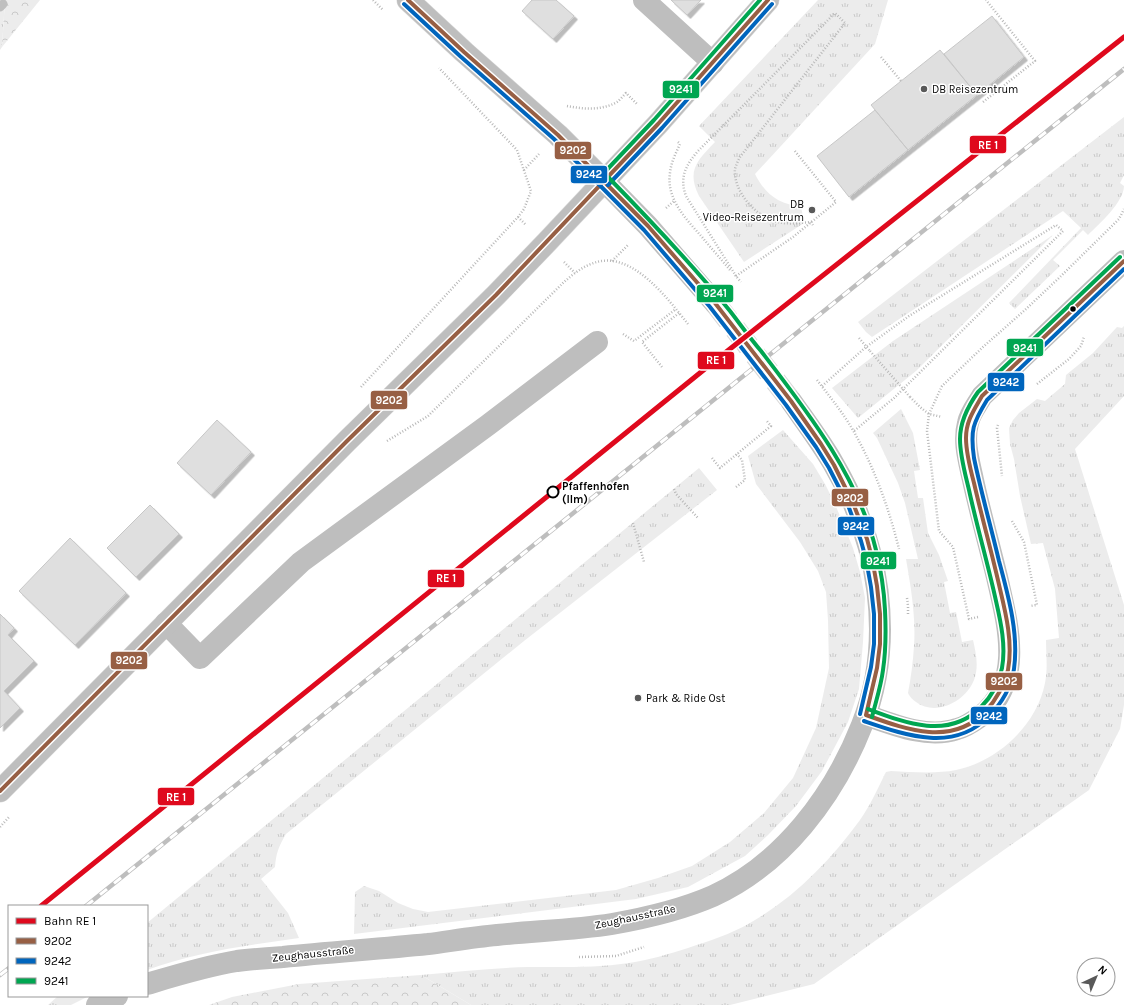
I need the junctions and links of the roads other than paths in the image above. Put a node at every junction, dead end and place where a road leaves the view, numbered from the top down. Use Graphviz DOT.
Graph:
graph roads {
  1 [pos="408,0"];
  2 [pos="644,0"];
  3 [pos="768,0"];
  4 [pos="713,63"];
  5 [pos="604,181"];
  6 [pos="1124,261"];
  7 [pos="715,303"];
  8 [pos="597,342"];
  9 [pos="791,401"];
  10 [pos="166,623"];
  11 [pos="866,715"];
  12 [pos="0,790"];
  13 [pos="148,984"];
  14 [pos="115,997"];
  15 [pos="97,1005"];
  1 -- 5 [label="main road"];
  2 -- 4 [label="main road"];
  3 -- 4 [label="main road"];
  4 -- 5 [label="main road"];
  5 -- 7 [label="main road"];
  5 -- 10 [label="main road"];
  6 -- 11 [label="main road"];
  8 -- 10 [label="main road"];
  9 -- 11 [label="main road, Zeughausstraße"];
  10 -- 12 [label="main road"];
  11 -- 13 [label="main road, Zeughausstraße"];
  14 -- 15 [label="main road"];
}
